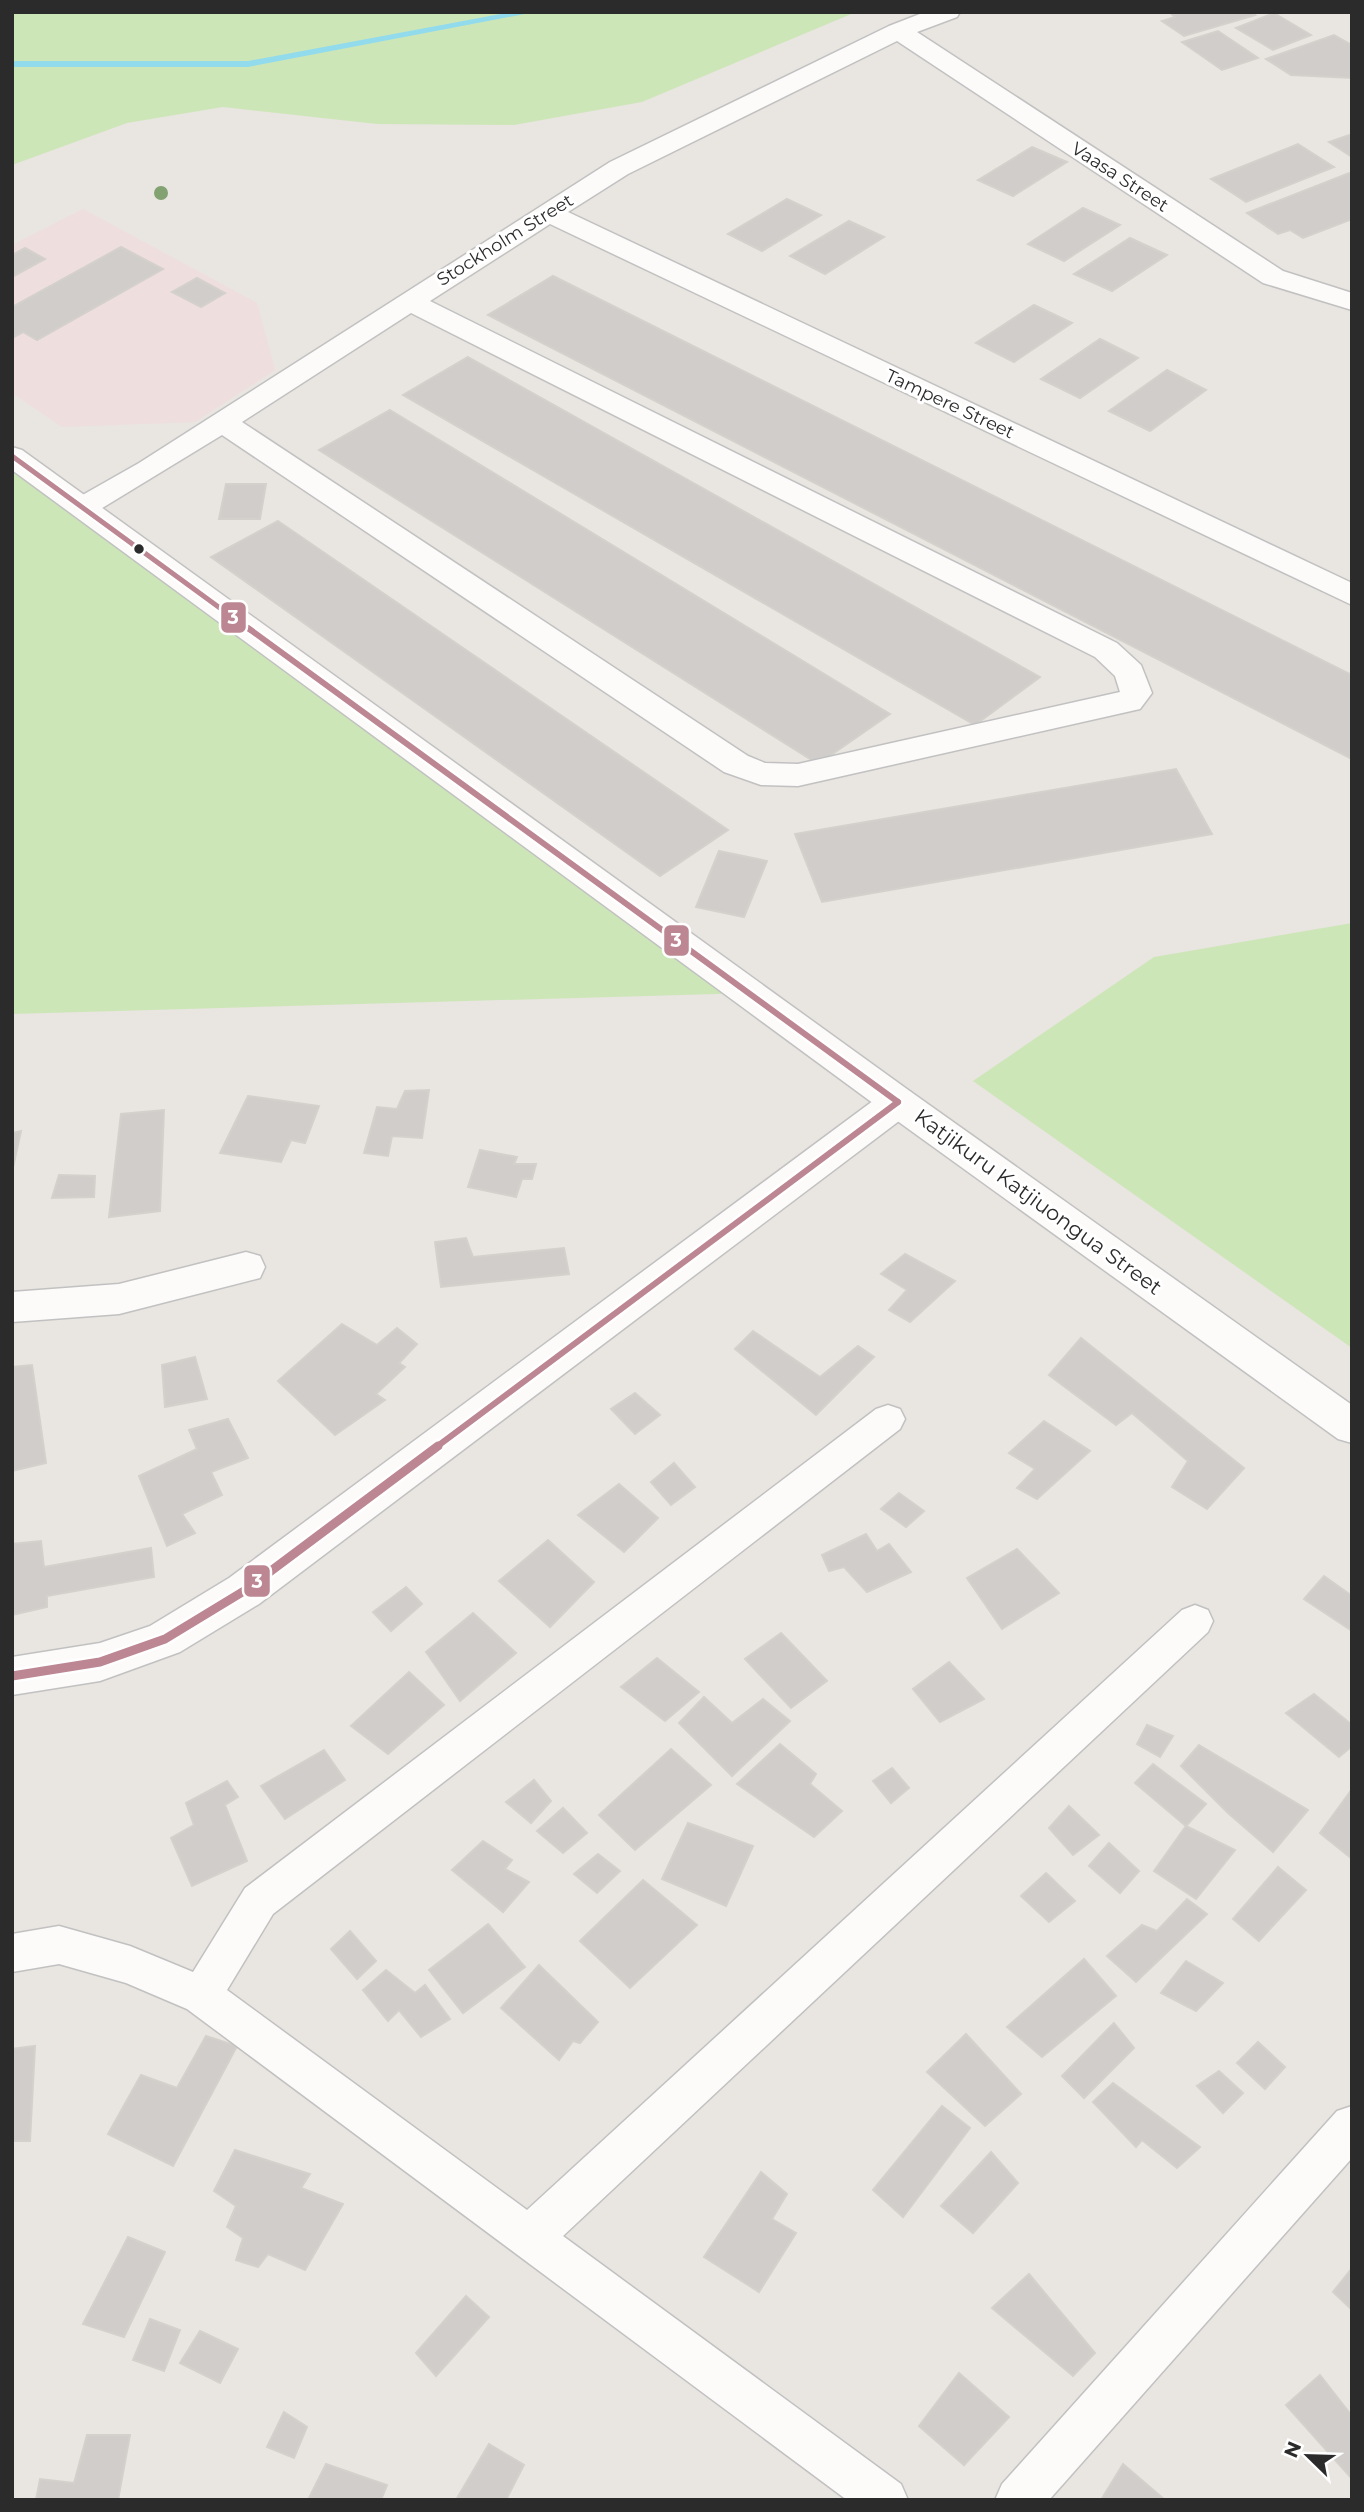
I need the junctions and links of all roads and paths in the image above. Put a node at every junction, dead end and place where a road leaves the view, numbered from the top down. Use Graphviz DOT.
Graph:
graph roads {
  1 [pos="948,12"];
  2 [pos="898,31"];
  3 [pos="548,213"];
  4 [pos="408,301"];
  5 [pos="1352,302"];
  6 [pos="222,422"];
  7 [pos="12,456"];
  8 [pos="83,507"];
  9 [pos="1352,595"];
  10 [pos="898,1102"];
  11 [pos="246,1266"];
  12 [pos="12,1307"];
  13 [pos="888,1419"];
  14 [pos="1352,1427"];
  15 [pos="1195,1621"];
  16 [pos="12,1676"];
  17 [pos="12,1954"];
  18 [pos="201,1995"];
  19 [pos="1352,2126"];
  20 [pos="531,2236"];
  21 [pos="885,2500"];
  22 [pos="1018,2500"];
  1 -- 2 [label="street, Stockholm Street"];
  2 -- 3 [label="street, Stockholm Street"];
  2 -- 5 [label="street, Vaasa Street"];
  3 -- 4 [label="street, Stockholm Street"];
  3 -- 9 [label="street, Tampere Street"];
  4 -- 6 [label="street, Stockholm Street"];
  4 -- 6 [label="street"];
  6 -- 8 [label="street, Stockholm Street"];
  7 -- 8 [label="street, Katjikuru Katjiuongua Street"];
  8 -- 10 [label="street, Katjikuru Katjiuongua Street"];
  10 -- 14 [label="street, Katjikuru Katjiuongua Street"];
  10 -- 16 [label="street"];
  11 -- 12 [label="street"];
  13 -- 18 [label="lane"];
  15 -- 20 [label="lane"];
  17 -- 18 [label="lane"];
  18 -- 20 [label="lane"];
  19 -- 22 [label="lane"];
  20 -- 21 [label="lane"];
}
